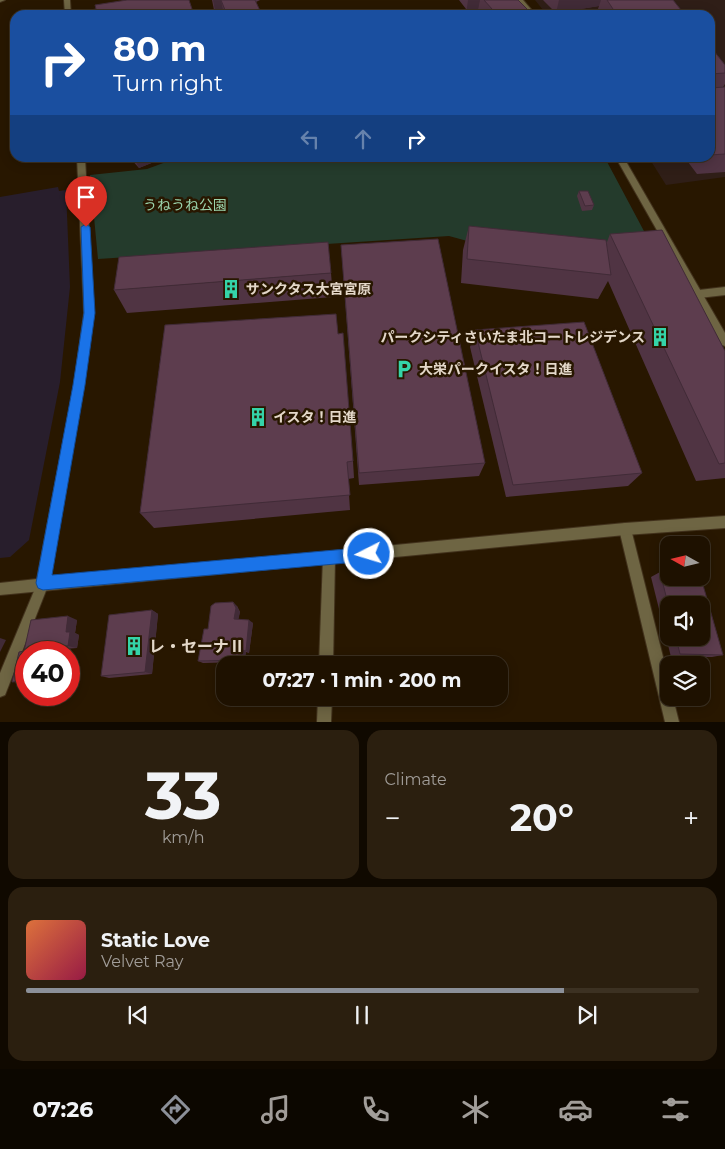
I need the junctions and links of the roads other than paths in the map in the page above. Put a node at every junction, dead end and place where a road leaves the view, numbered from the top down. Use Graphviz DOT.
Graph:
graph roads {
  1 [pos="520,0"];
  2 [pos="529,10"];
  3 [pos="81,162"];
  4 [pos="622,162"];
  5 [pos="725,291"];
  6 [pos="699,294"];
  7 [pos="725,342"];
  8 [pos="725,522"];
  9 [pos="625,528"];
  10 [pos="329,558"];
  11 [pos="43,583"];
  12 [pos="0,589"];
  13 [pos="326,656"];
  14 [pos="0,690"];
  15 [pos="325,706"];
  16 [pos="324,722"];
  17 [pos="672,722"];
  1 -- 2 [label="street"];
  3 -- 11 [label="street"];
  4 -- 6 [label="street"];
  5 -- 6 [label="street"];
  6 -- 7 [label="street"];
  8 -- 9 [label="street"];
  9 -- 10 [label="street"];
  9 -- 17 [label="street"];
  10 -- 11 [label="street"];
  10 -- 13 [label="street"];
  11 -- 12 [label="street"];
  11 -- 14 [label="street"];
  15 -- 16 [label="street"];
}
